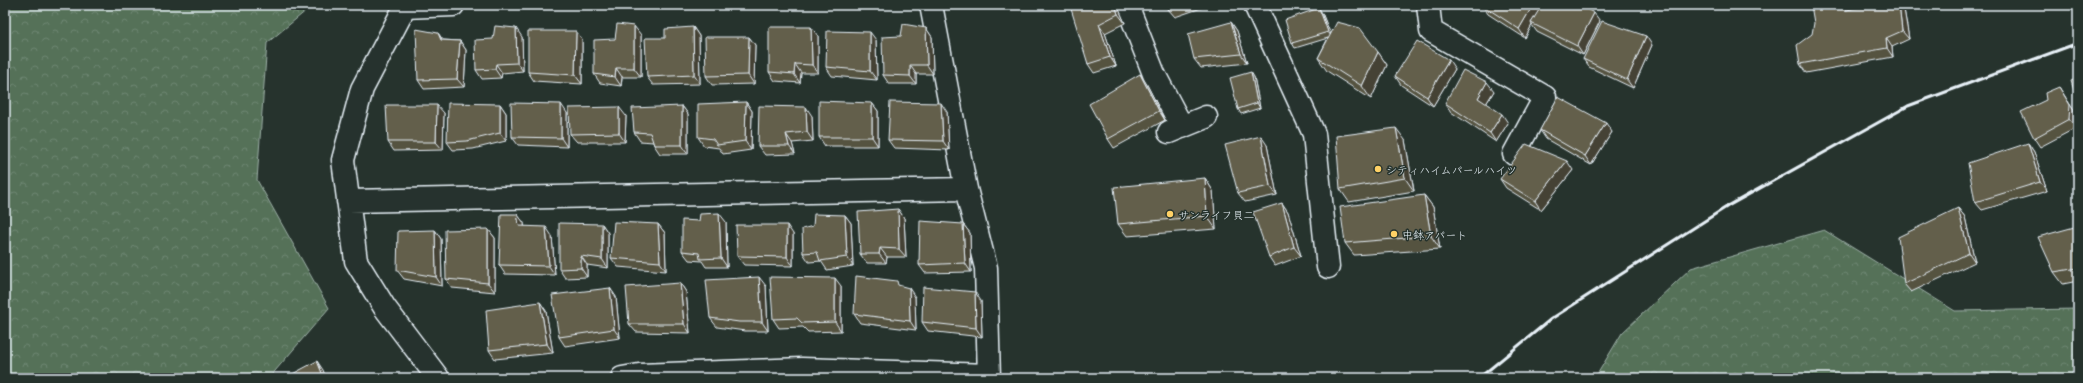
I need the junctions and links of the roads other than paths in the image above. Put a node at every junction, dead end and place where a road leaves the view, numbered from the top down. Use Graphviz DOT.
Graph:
graph roads {
  1 [pos="454,5"];
  2 [pos="931,5"];
  3 [pos="1126,5"];
  4 [pos="1255,5"];
  5 [pos="1428,5"];
  6 [pos="1206,117"];
  7 [pos="1514,154"];
  8 [pos="966,189"];
  9 [pos="348,201"];
  10 [pos="1328,268"];
  11 [pos="989,377"];
  12 [pos="438,378"];
  13 [pos="622,378"];
  1 -- 9 [label="street"];
  2 -- 8 [label="street"];
  3 -- 6 [label="street"];
  4 -- 10 [label="street"];
  5 -- 7 [label="street"];
  8 -- 9 [label="street"];
  8 -- 11 [label="street"];
  9 -- 12 [label="street"];
  11 -- 13 [label="street"];
}
